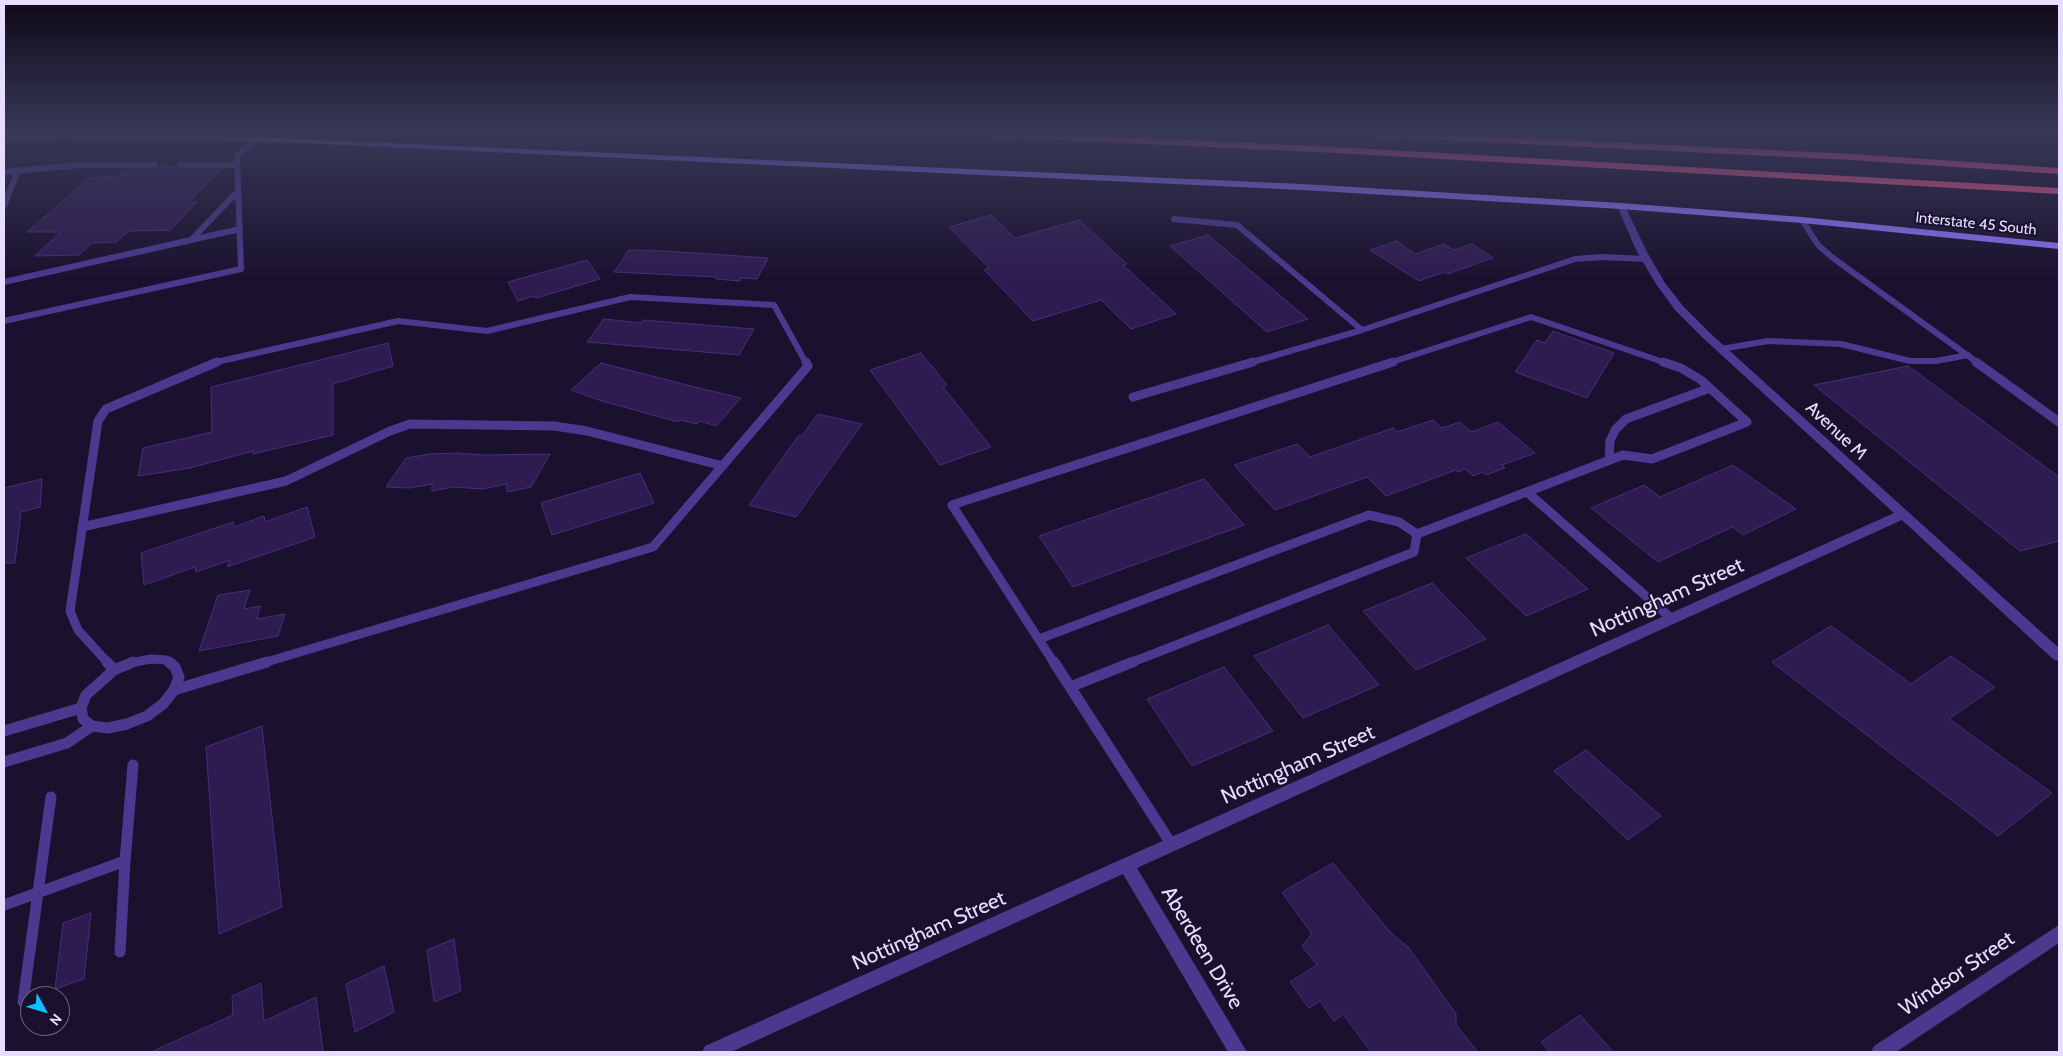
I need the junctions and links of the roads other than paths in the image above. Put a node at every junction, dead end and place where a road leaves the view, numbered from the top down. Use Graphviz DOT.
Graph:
graph roads {
  1 [pos="13,182"];
  2 [pos="238,182"];
  3 [pos="1199,182"];
  4 [pos="1907,182"];
  5 [pos="238,191"];
  6 [pos="2059,191"];
  7 [pos="4,206"];
  8 [pos="1621,206"];
  9 [pos="1174,219"];
  10 [pos="1802,220"];
  11 [pos="240,229"];
  12 [pos="191,240"];
  13 [pos="2059,246"];
  14 [pos="1647,259"];
  15 [pos="4,282"];
  16 [pos="4,320"];
  17 [pos="1362,330"];
  18 [pos="1721,349"];
  19 [pos="1968,355"];
  20 [pos="1710,388"];
  21 [pos="1133,397"];
  22 [pos="2059,422"];
  23 [pos="1609,460"];
  24 [pos="722,466"];
  25 [pos="1527,492"];
  26 [pos="1902,515"];
  27 [pos="82,527"];
  28 [pos="1417,534"];
  29 [pos="1672,619"];
  30 [pos="1039,639"];
  31 [pos="2059,656"];
  32 [pos="114,670"];
  33 [pos="1070,687"];
  34 [pos="174,690"];
  35 [pos="80,708"];
  36 [pos="92,726"];
  37 [pos="4,731"];
  38 [pos="4,762"];
  39 [pos="134,765"];
  40 [pos="52,797"];
  41 [pos="1172,846"];
  42 [pos="125,861"];
  43 [pos="1127,866"];
  44 [pos="40,892"];
  45 [pos="4,905"];
  46 [pos="2059,933"];
  47 [pos="120,952"];
  48 [pos="26,986"];
  49 [pos="711,1052"];
  50 [pos="1238,1052"];
  51 [pos="1880,1052"];
  1 -- 7 [label="lane"];
  2 -- 5 [label="lane"];
  3 -- 8 [label="main road, Interstate 45 South"];
  4 -- 6 [label="highway"];
  5 -- 11 [label="lane"];
  5 -- 12 [label="lane"];
  8 -- 10 [label="main road, Interstate 45 South"];
  8 -- 14 [label="street, Avenue M"];
  9 -- 17 [label="lane"];
  10 -- 13 [label="main road, Interstate 45 South"];
  10 -- 19 [label="lane"];
  11 -- 12 [label="lane"];
  11 -- 16 [label="lane"];
  12 -- 15 [label="lane"];
  14 -- 17 [label="lane"];
  14 -- 18 [label="street, Avenue M"];
  17 -- 21 [label="lane"];
  18 -- 19 [label="lane"];
  18 -- 26 [label="street, Avenue M"];
  19 -- 22 [label="lane"];
  20 -- 23 [label="lane"];
  20 -- 23 [label="lane"];
  20 -- 30 [label="lane"];
  23 -- 25 [label="lane"];
  24 -- 27 [label="lane"];
  24 -- 27 [label="lane"];
  24 -- 34 [label="lane"];
  25 -- 28 [label="lane"];
  25 -- 29 [label="lane"];
  26 -- 29 [label="street, Nottingham Street"];
  26 -- 31 [label="street, Avenue M"];
  27 -- 32 [label="lane"];
  28 -- 30 [label="lane"];
  28 -- 33 [label="lane"];
  29 -- 41 [label="street, Nottingham Street"];
  30 -- 33 [label="lane"];
  32 -- 34 [label="lane"];
  32 -- 35 [label="lane"];
  33 -- 41 [label="lane"];
  34 -- 36 [label="lane"];
  35 -- 36 [label="lane"];
  35 -- 37 [label="lane"];
  36 -- 38 [label="lane"];
  39 -- 42 [label="lane"];
  40 -- 44 [label="lane"];
  41 -- 43 [label="street, Nottingham Street"];
  42 -- 44 [label="lane"];
  42 -- 47 [label="lane"];
  43 -- 49 [label="street, Nottingham Street"];
  43 -- 50 [label="street, Aberdeen Drive"];
  44 -- 45 [label="lane"];
  44 -- 48 [label="lane"];
  46 -- 51 [label="street, Windsor Street"];
}
